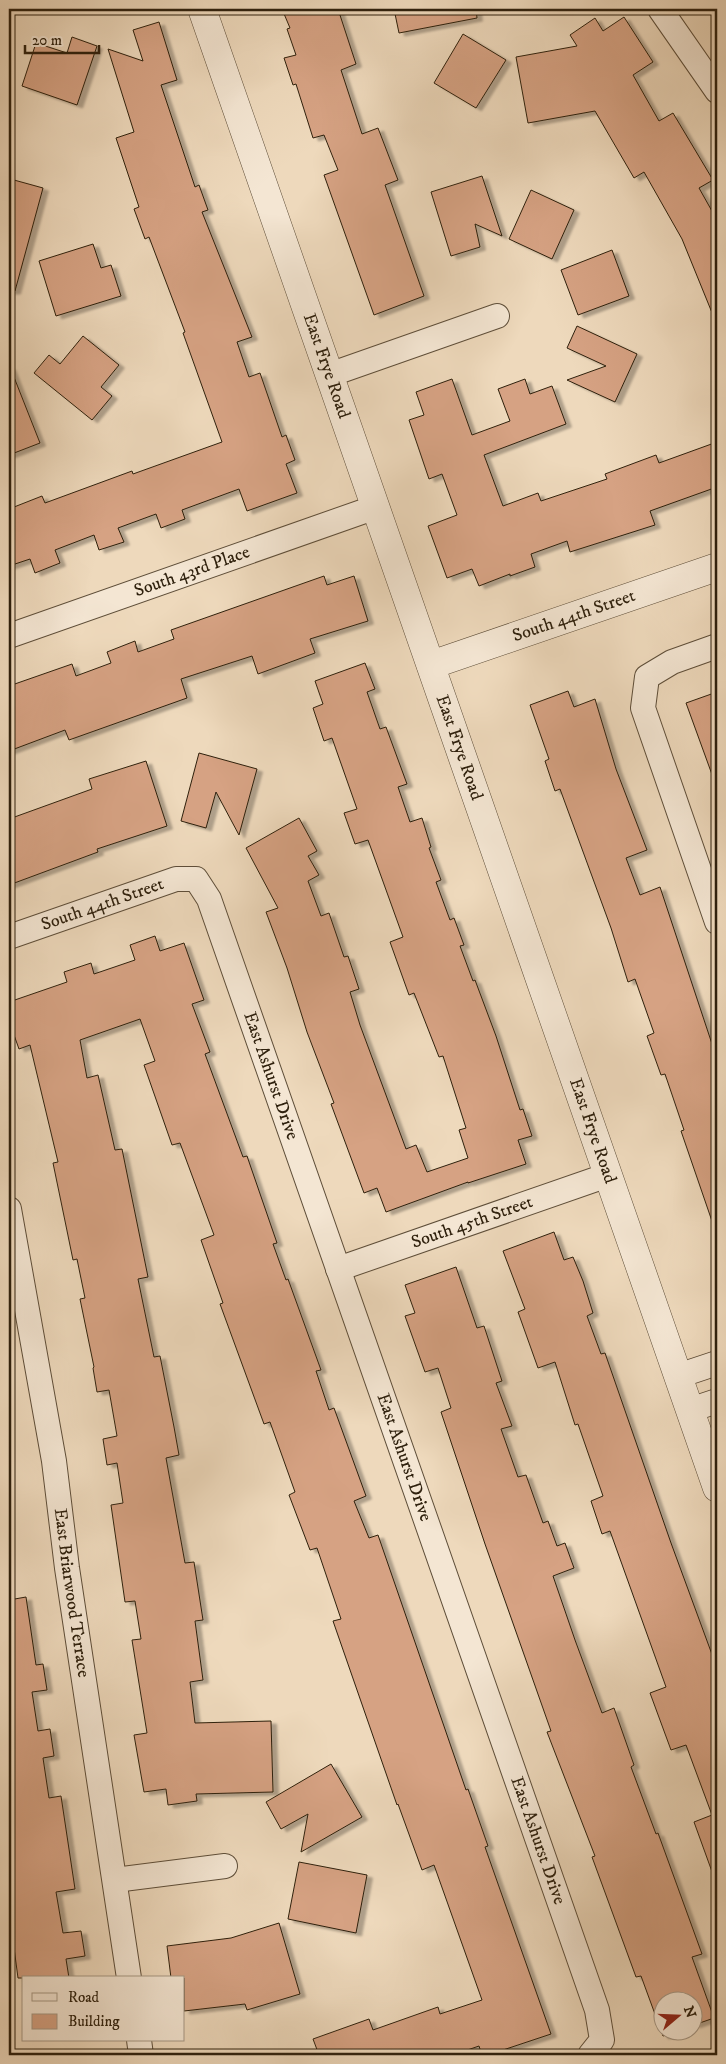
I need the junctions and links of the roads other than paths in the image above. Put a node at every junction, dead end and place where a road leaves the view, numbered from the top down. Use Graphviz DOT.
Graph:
graph roads {
  1 [pos="202,9"];
  2 [pos="660,9"];
  3 [pos="717,92"];
  4 [pos="497,316"];
  5 [pos="329,375"];
  6 [pos="376,507"];
  7 [pos="717,567"];
  8 [pos="9,636"];
  9 [pos="717,646"];
  10 [pos="431,665"];
  11 [pos="196,879"];
  12 [pos="717,922"];
  13 [pos="9,937"];
  14 [pos="608,1175"];
  15 [pos="9,1209"];
  16 [pos="338,1268"];
  17 [pos="717,1363"];
  18 [pos="678,1376"];
  19 [pos="717,1401"];
  20 [pos="690,1410"];
  21 [pos="717,1488"];
  22 [pos="225,1866"];
  23 [pos="115,1880"];
  24 [pos="129,1976"];
  25 [pos="139,2042"];
  26 [pos="596,2048"];
  27 [pos="141,2055"];
  1 -- 5 [label="street, East Frye Road"];
  2 -- 3 [label="street"];
  4 -- 5 [label="street"];
  5 -- 6 [label="street, East Frye Road"];
  6 -- 8 [label="street, South 43rd Place"];
  6 -- 10 [label="street, East Frye Road"];
  7 -- 10 [label="street, South 44th Street"];
  9 -- 12 [label="street"];
  10 -- 14 [label="street, East Frye Road"];
  11 -- 13 [label="street, South 44th Street"];
  11 -- 16 [label="street, East Ashurst Drive"];
  14 -- 16 [label="street, South 45th Street"];
  14 -- 18 [label="street, East Frye Road"];
  15 -- 23 [label="street, East Briarwood Terrace"];
  16 -- 26 [label="street, East Ashurst Drive"];
  17 -- 18 [label="street"];
  18 -- 20 [label="street, East Frye Road"];
  19 -- 20 [label="street"];
  20 -- 21 [label="street, East Frye Road"];
  22 -- 23 [label="street"];
  23 -- 24 [label="street, East Briarwood Terrace"];
  25 -- 27 [label="street"];
}
